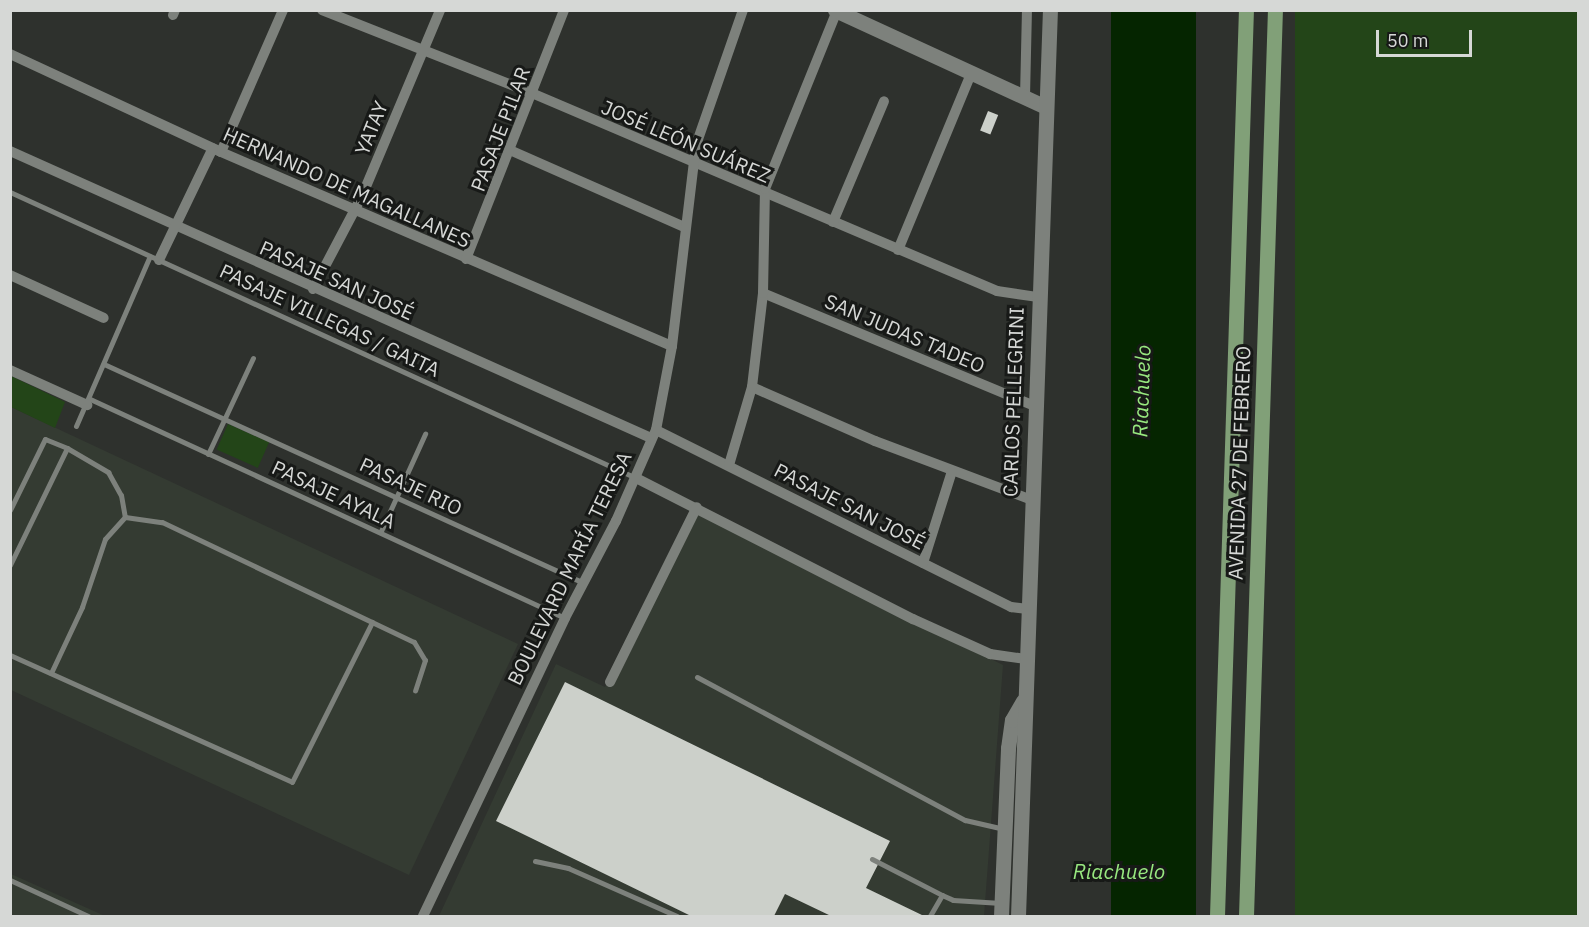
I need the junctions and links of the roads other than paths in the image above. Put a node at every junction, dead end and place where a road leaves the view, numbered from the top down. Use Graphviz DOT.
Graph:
graph roads {
  1 [pos="283,10"];
  2 [pos="322,10"];
  3 [pos="440,10"];
  4 [pos="564,10"];
  5 [pos="743,10"];
  6 [pos="1027,10"];
  7 [pos="1050,10"];
  8 [pos="1246,10"];
  9 [pos="1275,10"];
  10 [pos="836,11"];
  11 [pos="422,51"];
  12 [pos="10,54"];
  13 [pos="971,74"];
  14 [pos="534,94"];
  15 [pos="1025,97"];
  16 [pos="884,100"];
  17 [pos="1046,107"];
  18 [pos="217,150"];
  19 [pos="10,151"];
  20 [pos="512,151"];
  21 [pos="696,165"];
  22 [pos="10,192"];
  23 [pos="765,195"];
  24 [pos="356,208"];
  25 [pos="833,222"];
  26 [pos="175,226"];
  27 [pos="684,227"];
  28 [pos="898,250"];
  29 [pos="154,258"];
  30 [pos="466,259"];
  31 [pos="10,274"];
  32 [pos="313,289"];
  33 [pos="762,293"];
  34 [pos="1037,297"];
  35 [pos="104,318"];
  36 [pos="672,346"];
  37 [pos="253,358"];
  38 [pos="106,365"];
  39 [pos="10,370"];
  40 [pos="752,387"];
  41 [pos="88,402"];
  42 [pos="1034,406"];
  43 [pos="224,418"];
  44 [pos="76,426"];
  45 [pos="426,434"];
  46 [pos="653,434"];
  47 [pos="67,448"];
  48 [pos="208,454"];
  49 [pos="729,465"];
  50 [pos="952,471"];
  51 [pos="636,478"];
  52 [pos="397,496"];
  53 [pos="1032,500"];
  54 [pos="698,507"];
  55 [pos="10,510"];
  56 [pos="125,517"];
  57 [pos="381,531"];
  58 [pos="923,563"];
  59 [pos="10,565"];
  60 [pos="584,583"];
  61 [pos="1028,609"];
  62 [pos="565,618"];
  63 [pos="372,622"];
  64 [pos="10,655"];
  65 [pos="1027,659"];
  66 [pos="51,673"];
  67 [pos="697,677"];
  68 [pos="610,682"];
  69 [pos="415,690"];
  70 [pos="1025,699"];
  71 [pos="1004,829"];
  72 [pos="872,859"];
  73 [pos="535,861"];
  74 [pos="10,880"];
  75 [pos="942,895"];
  76 [pos="1001,910"];
  77 [pos="1018,910"];
  78 [pos="88,916"];
  79 [pos="423,916"];
  80 [pos="677,916"];
  81 [pos="930,916"];
  82 [pos="1217,916"];
  83 [pos="1246,916"];
  1 -- 18 [label="street"];
  2 -- 11 [label="street, JOSÉ LEÓN SUÁREZ"];
  3 -- 11 [label="street, YATAY"];
  4 -- 14 [label="street, PASAJE PILAR"];
  5 -- 21 [label="street, BOULEVARD MARÍA TERESA"];
  6 -- 15 [label="street"];
  7 -- 17 [label="main road, CARLOS PELLEGRINI"];
  8 -- 82 [label="main road, AVENIDA 27 DE FEBRERO"];
  9 -- 83 [label="main road, AVENIDA 27 DE FEBRERO"];
  10 -- 13 [label="main road"];
  10 -- 23 [label="street"];
  11 -- 14 [label="street, JOSÉ LEÓN SUÁREZ"];
  11 -- 24 [label="street, YATAY"];
  12 -- 18 [label="street, HERNANDO DE MAGALLANES"];
  13 -- 15 [label="main road"];
  13 -- 28 [label="street"];
  14 -- 20 [label="street, PASAJE PILAR"];
  14 -- 21 [label="street, JOSÉ LEÓN SUÁREZ"];
  15 -- 17 [label="main road"];
  16 -- 25 [label="street"];
  17 -- 34 [label="main road, CARLOS PELLEGRINI"];
  18 -- 24 [label="street, HERNANDO DE MAGALLANES"];
  18 -- 26 [label="street"];
  19 -- 26 [label="street, PASAJE SAN JOSÉ"];
  20 -- 27 [label="street"];
  20 -- 30 [label="street, PASAJE PILAR"];
  21 -- 23 [label="street, JOSÉ LEÓN SUÁREZ"];
  21 -- 27 [label="street, BOULEVARD MARÍA TERESA"];
  22 -- 29 [label="lane, PASAJE VILLEGAS / GAITA"];
  23 -- 25 [label="street, JOSÉ LEÓN SUÁREZ"];
  23 -- 33 [label="street"];
  24 -- 30 [label="street, HERNANDO DE MAGALLANES"];
  24 -- 32 [label="street, YATAY"];
  25 -- 28 [label="street, JOSÉ LEÓN SUÁREZ"];
  26 -- 29 [label="street"];
  26 -- 32 [label="street, PASAJE SAN JOSÉ"];
  27 -- 36 [label="street, BOULEVARD MARÍA TERESA"];
  28 -- 34 [label="street, JOSÉ LEÓN SUÁREZ"];
  29 -- 38 [label="lane"];
  29 -- 51 [label="lane, PASAJE VILLEGAS / GAITA"];
  30 -- 36 [label="street, HERNANDO DE MAGALLANES"];
  31 -- 35 [label="street"];
  32 -- 46 [label="street, PASAJE SAN JOSÉ"];
  33 -- 40 [label="street"];
  33 -- 42 [label="street, SAN JUDAS TADEO"];
  34 -- 42 [label="main road, CARLOS PELLEGRINI"];
  36 -- 46 [label="street, BOULEVARD MARÍA TERESA"];
  37 -- 43 [label="lane"];
  38 -- 41 [label="lane"];
  38 -- 43 [label="lane, PASAJE RIO"];
  39 -- 41 [label="street"];
  40 -- 49 [label="street"];
  40 -- 50 [label="street"];
  41 -- 44 [label="lane"];
  41 -- 48 [label="lane, PASAJE AYALA"];
  42 -- 53 [label="main road, CARLOS PELLEGRINI"];
  43 -- 48 [label="lane"];
  43 -- 52 [label="lane, PASAJE RIO"];
  45 -- 52 [label="lane"];
  46 -- 49 [label="street, PASAJE SAN JOSÉ"];
  46 -- 51 [label="street, BOULEVARD MARÍA TERESA"];
  47 -- 55 [label="lane"];
  47 -- 56 [label="lane"];
  47 -- 59 [label="lane"];
  48 -- 57 [label="lane, PASAJE AYALA"];
  49 -- 58 [label="street, PASAJE SAN JOSÉ"];
  50 -- 53 [label="street"];
  50 -- 58 [label="street"];
  51 -- 54 [label="street"];
  51 -- 60 [label="street, BOULEVARD MARÍA TERESA"];
  52 -- 57 [label="lane"];
  52 -- 60 [label="lane, PASAJE RIO"];
  53 -- 61 [label="main road, CARLOS PELLEGRINI"];
  54 -- 65 [label="street"];
  54 -- 68 [label="street"];
  56 -- 63 [label="lane"];
  56 -- 66 [label="lane"];
  57 -- 62 [label="lane, PASAJE AYALA"];
  58 -- 61 [label="street, PASAJE SAN JOSÉ"];
  60 -- 62 [label="street, BOULEVARD MARÍA TERESA"];
  61 -- 65 [label="main road, CARLOS PELLEGRINI"];
  62 -- 79 [label="street, BOULEVARD MARÍA TERESA"];
  63 -- 66 [label="lane"];
  63 -- 69 [label="lane"];
  64 -- 66 [label="lane"];
  65 -- 70 [label="main road, CARLOS PELLEGRINI"];
  67 -- 71 [label="lane"];
  70 -- 71 [label="main road, CARLOS PELLEGRINI"];
  70 -- 77 [label="main road, CARLOS PELLEGRINI"];
  71 -- 76 [label="main road, CARLOS PELLEGRINI"];
  72 -- 75 [label="lane"];
  73 -- 80 [label="lane"];
  74 -- 78 [label="lane"];
  75 -- 76 [label="lane"];
  75 -- 81 [label="lane"];
  76 -- 77 [label="lane"];
}
